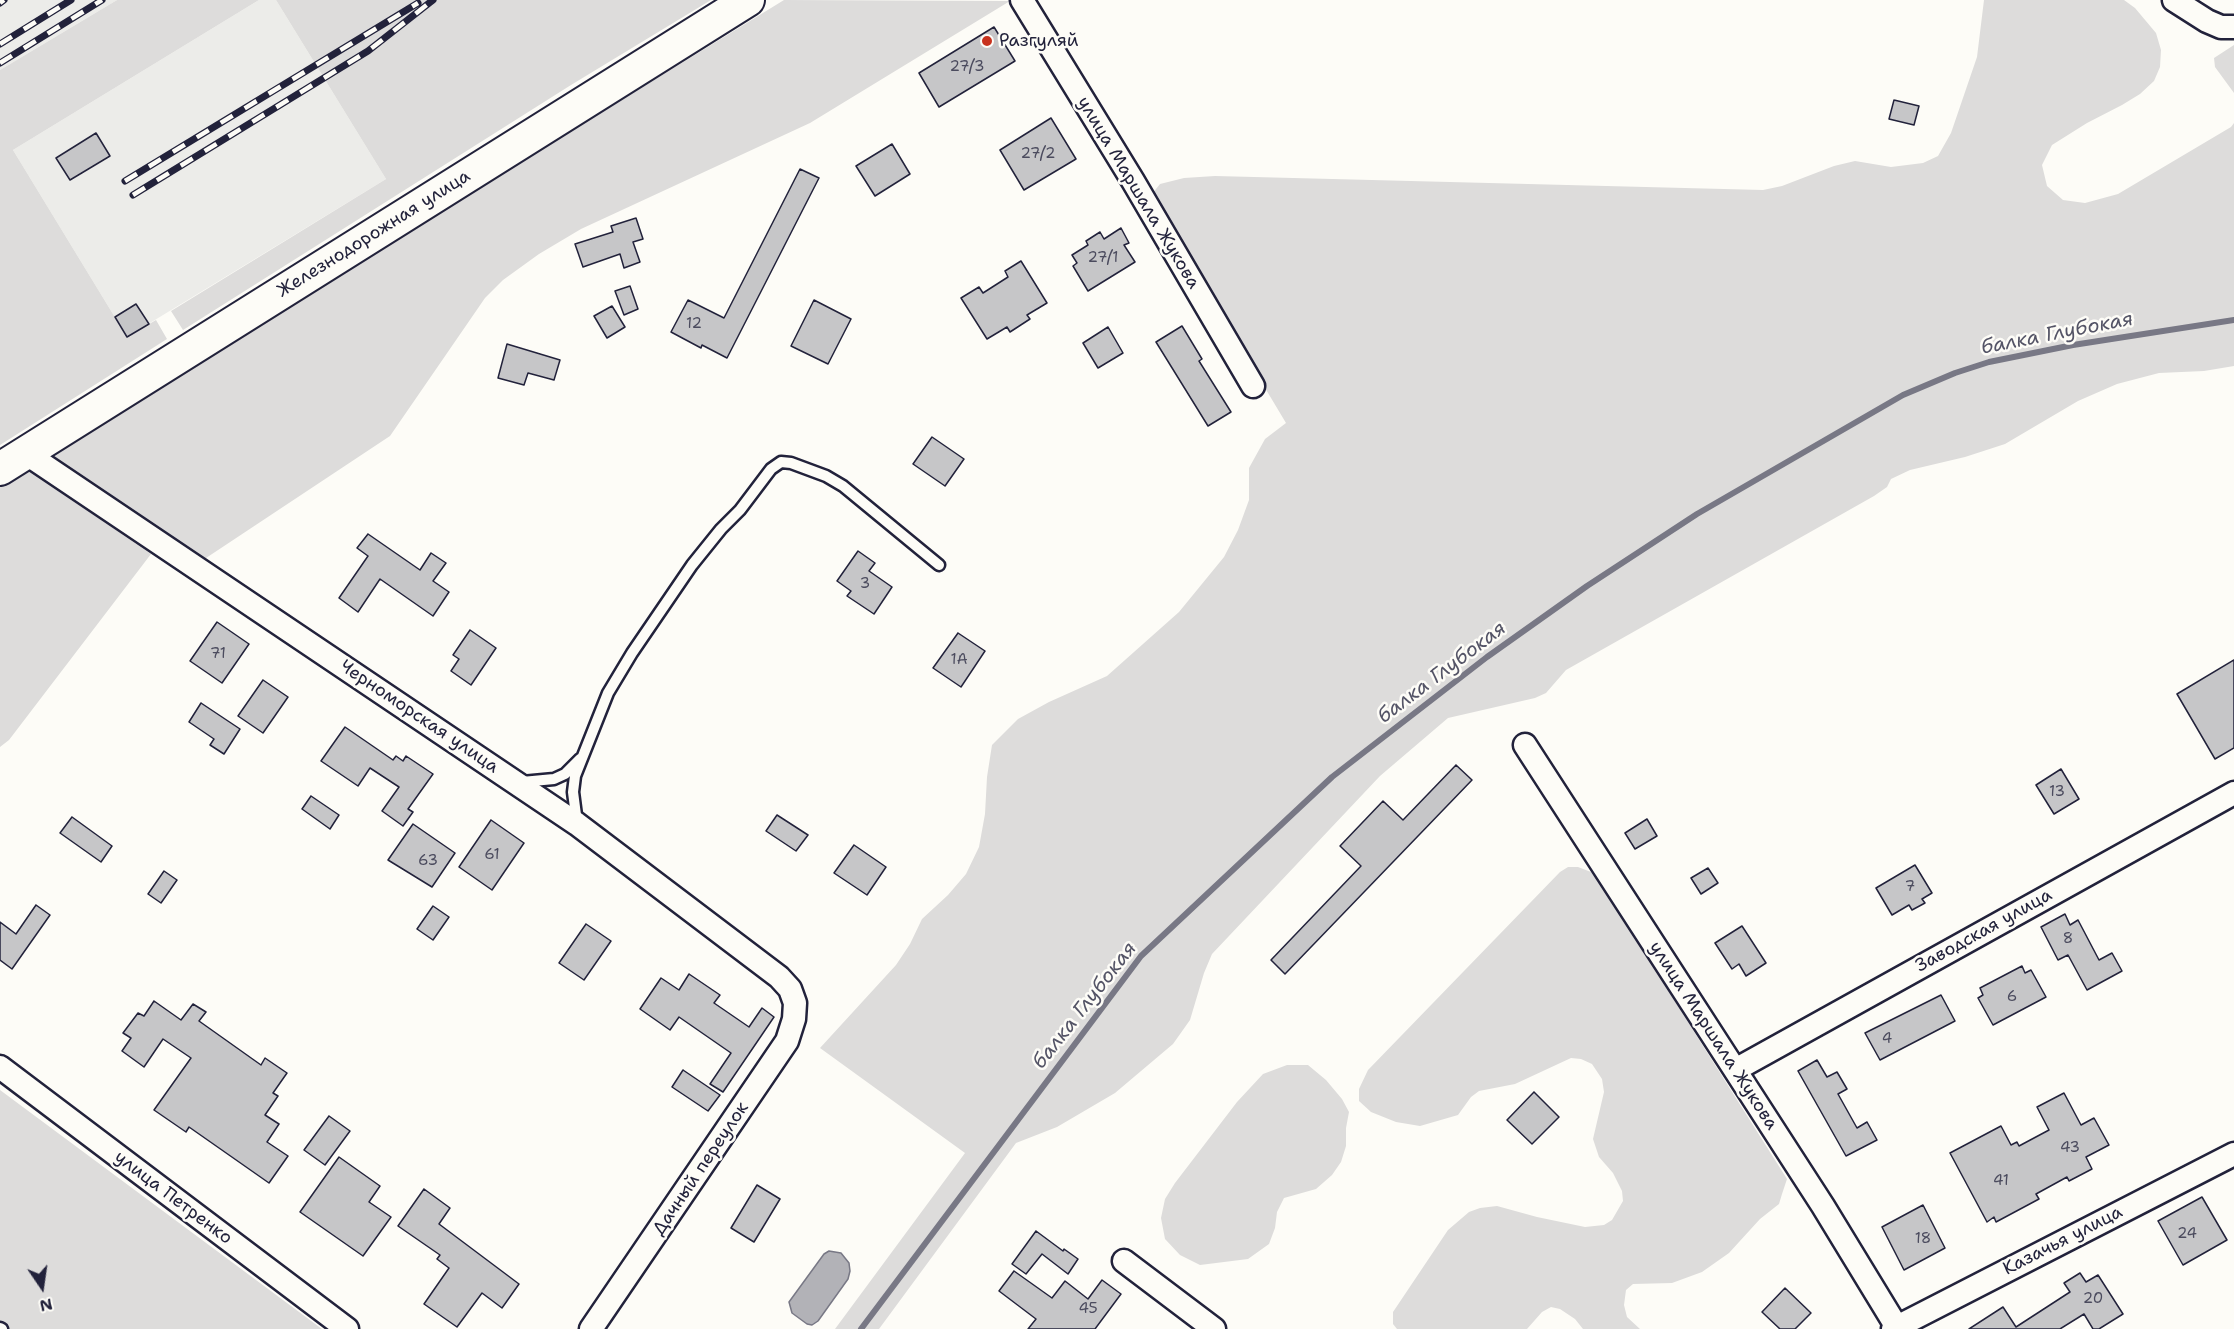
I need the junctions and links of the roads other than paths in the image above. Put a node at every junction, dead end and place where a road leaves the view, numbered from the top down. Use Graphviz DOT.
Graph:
graph roads {
  1 [pos="748,0"];
  2 [pos="1022,0"];
  3 [pos="2174,0"];
  4 [pos="2234,27"];
  5 [pos="1253,386"];
  6 [pos="12,460"];
  7 [pos="939,565"];
  8 [pos="1525,745"];
  9 [pos="582,757"];
  10 [pos="516,782"];
  11 [pos="2234,793"];
  12 [pos="577,824"];
  13 [pos="795,1003"];
  14 [pos="0,1067"];
  15 [pos="1735,1070"];
  16 [pos="2234,1154"];
  17 [pos="1124,1261"];
  18 [pos="1896,1328"];
  19 [pos="347,1329"];
  20 [pos="591,1329"];
  21 [pos="1214,1329"];
  1 -- 6 [label="main road, Железнодорожная улица"];
  2 -- 5 [label="street, улица Маршала Жукова"];
  3 -- 4 [label="street"];
  6 -- 10 [label="street, Черноморская улица"];
  7 -- 9 [label="lane"];
  8 -- 15 [label="street, улица Маршала Жукова"];
  9 -- 10 [label="lane"];
  9 -- 12 [label="lane"];
  10 -- 12 [label="street, Черноморская улица"];
  11 -- 15 [label="street, Заводская улица"];
  12 -- 13 [label="street, Черноморская улица"];
  13 -- 20 [label="street, Дачный переулок"];
  14 -- 19 [label="street, улица Петренко"];
  15 -- 18 [label="street, улица Маршала Жукова"];
  16 -- 18 [label="street, Казачья улица"];
  17 -- 21 [label="street"];
}
